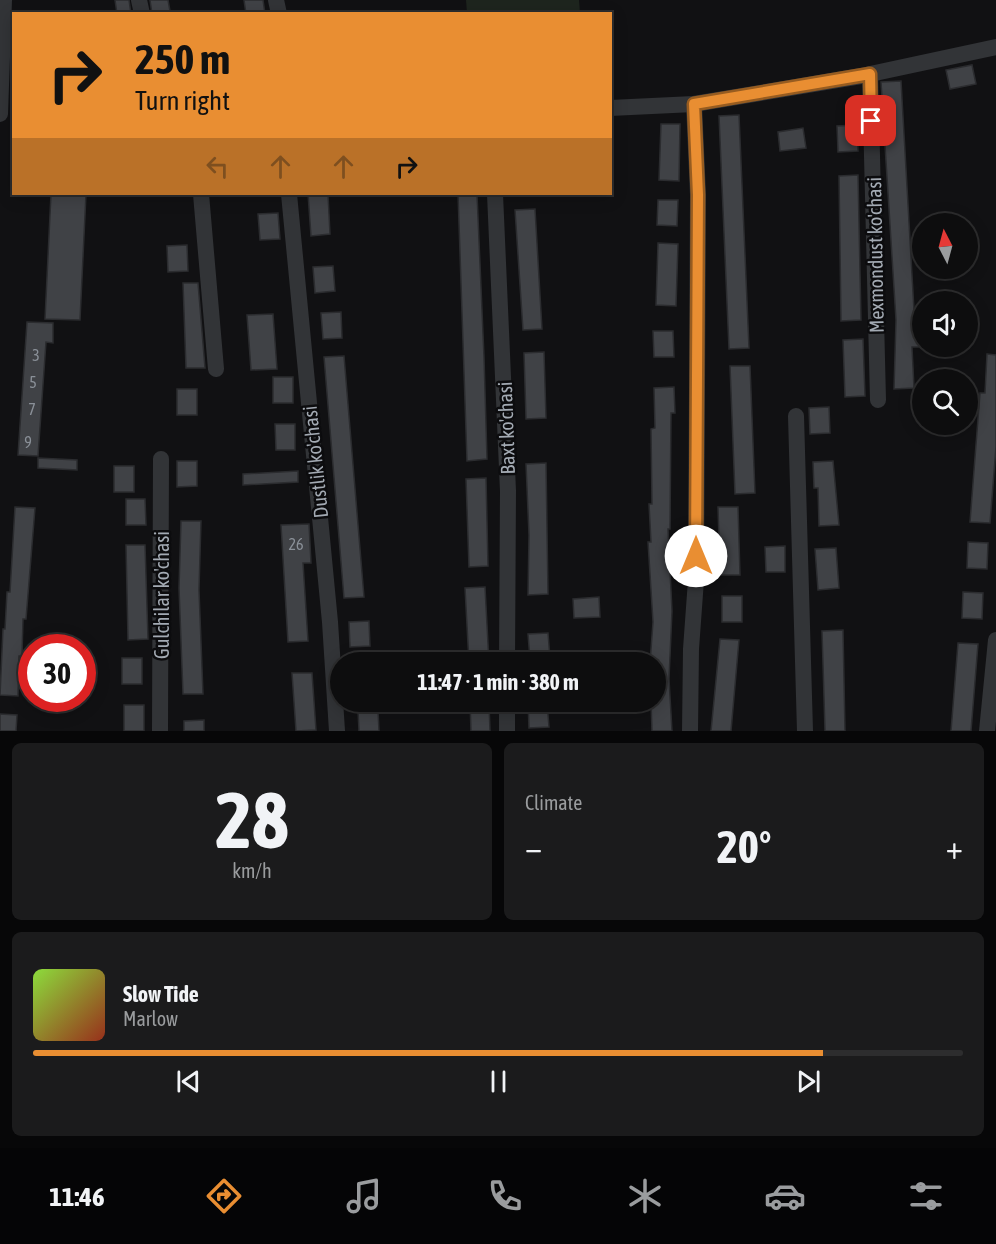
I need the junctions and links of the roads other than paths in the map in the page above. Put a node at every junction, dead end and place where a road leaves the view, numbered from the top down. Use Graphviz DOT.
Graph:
graph roads {
  1 [pos="4,0"];
  2 [pos="996,46"];
  3 [pos="870,74"];
  4 [pos="8,88"];
  5 [pos="694,104"];
  6 [pos="612,108"];
  7 [pos="0,114"];
  8 [pos="201,195"];
  9 [pos="289,195"];
  10 [pos="495,195"];
  11 [pos="216,369"];
  12 [pos="878,400"];
  13 [pos="796,416"];
  14 [pos="161,459"];
  15 [pos="996,640"];
  16 [pos="507,652"];
  17 [pos="507,712"];
  18 [pos="160,731"];
  19 [pos="337,731"];
  20 [pos="507,731"];
  21 [pos="690,731"];
  22 [pos="805,731"];
  23 [pos="987,731"];
  1 -- 4 [label="street"];
  2 -- 3 [label="street"];
  3 -- 5 [label="street"];
  3 -- 12 [label="street, Mexmondust ko'chasi"];
  4 -- 7 [label="street"];
  5 -- 6 [label="street"];
  5 -- 21 [label="street"];
  8 -- 11 [label="street"];
  9 -- 19 [label="street, Dustlik ko'chasi"];
  10 -- 16 [label="street, Baxt ko'chasi"];
  13 -- 22 [label="street"];
  14 -- 18 [label="street, Gulchilar ko'chasi"];
  15 -- 23 [label="street"];
  17 -- 20 [label="street"];
}
